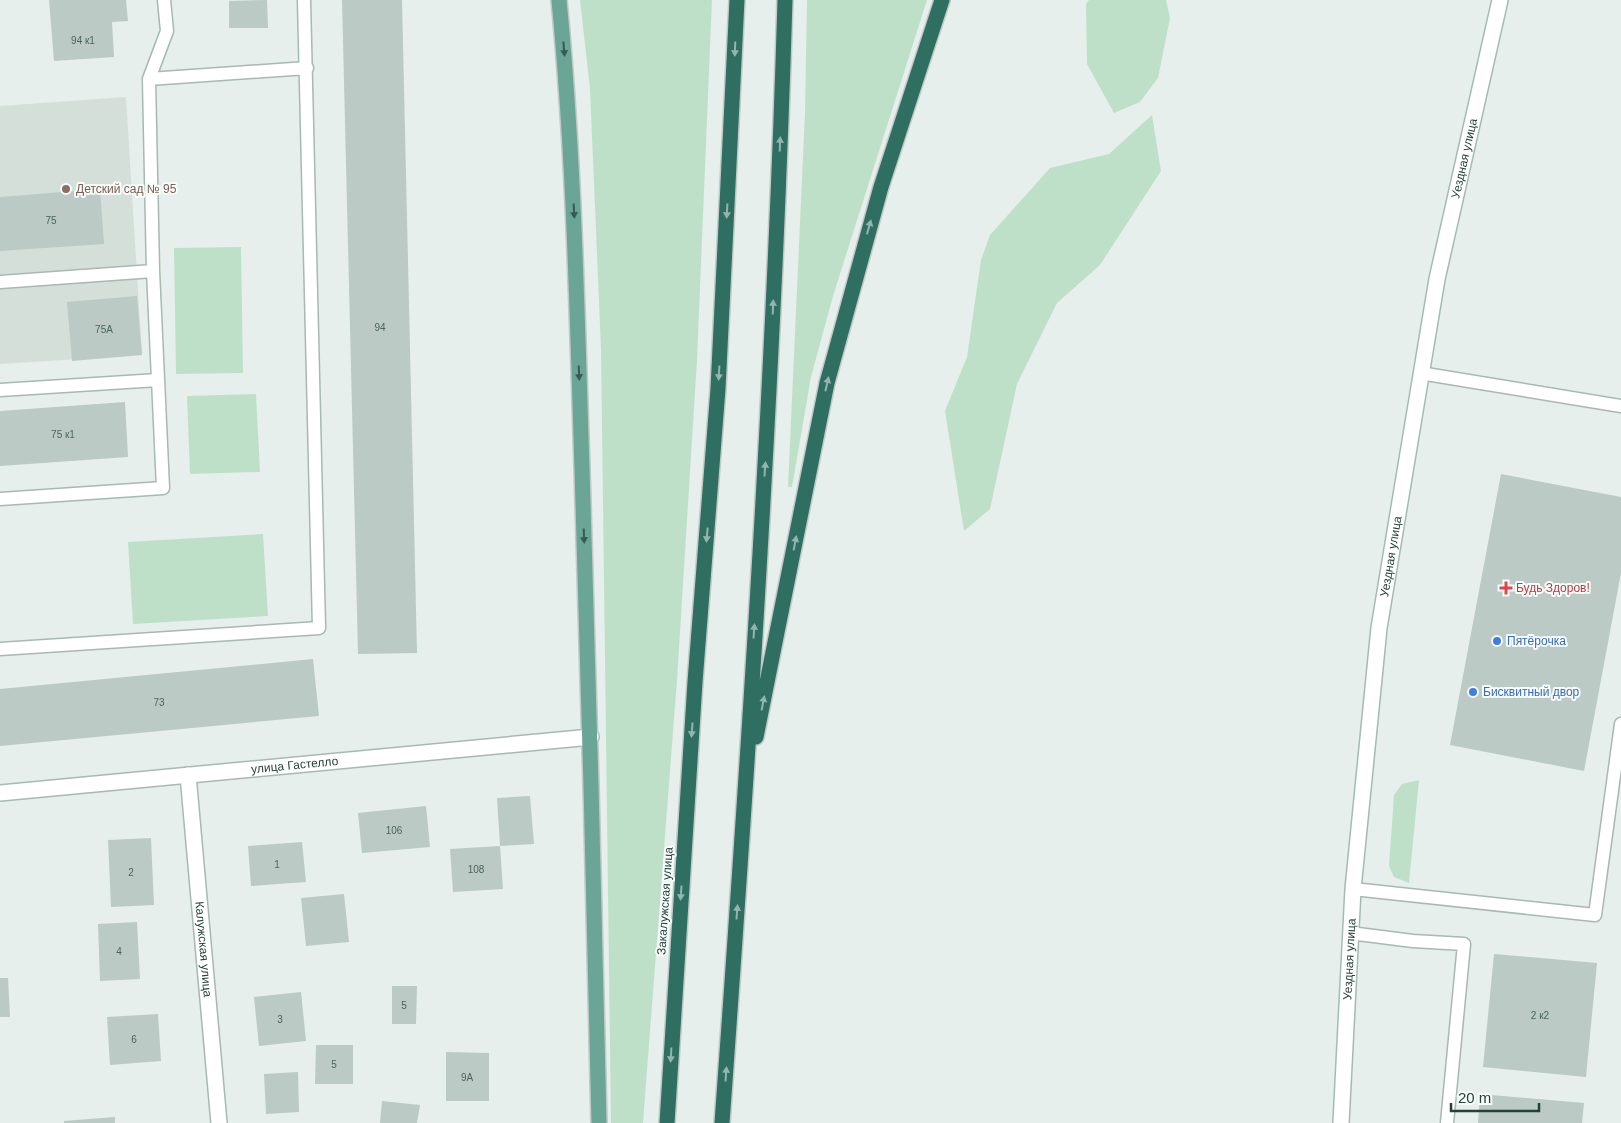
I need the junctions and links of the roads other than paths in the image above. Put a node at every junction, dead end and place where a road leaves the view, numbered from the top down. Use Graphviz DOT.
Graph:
graph roads {
  1 [pos="164,0"];
  2 [pos="304,0"];
  3 [pos="559,0"];
  4 [pos="737,0"];
  5 [pos="785,0"];
  6 [pos="942,0"];
  7 [pos="1500,0"];
  8 [pos="307,68"];
  9 [pos="149,79"];
  10 [pos="154,271"];
  11 [pos="0,282"];
  12 [pos="1420,373"];
  13 [pos="158,380"];
  14 [pos="0,390"];
  15 [pos="1621,406"];
  16 [pos="0,499"];
  17 [pos="0,649"];
  18 [pos="1621,724"];
  19 [pos="591,737"];
  20 [pos="188,774"];
  21 [pos="747,785"];
  22 [pos="0,793"];
  23 [pos="1353,889"];
  24 [pos="1350,933"];
  25 [pos="219,1123"];
  26 [pos="599,1123"];
  27 [pos="667,1123"];
  28 [pos="722,1123"];
  29 [pos="1340,1123"];
  30 [pos="1447,1123"];
  1 -- 9 [label="lane"];
  2 -- 8 [label="lane"];
  3 -- 19 [label="main road, one-way"];
  4 -- 27 [label="highway, Закалужская улица, one-way"];
  21 -- 5 [label="highway, one-way"];
  21 -- 6 [label="highway, one-way"];
  7 -- 12 [label="street, Уездная улица"];
  8 -- 9 [label="lane"];
  8 -- 17 [label="lane"];
  9 -- 10 [label="lane"];
  10 -- 11 [label="lane"];
  10 -- 13 [label="lane"];
  12 -- 15 [label="lane"];
  12 -- 23 [label="street, Уездная улица"];
  13 -- 14 [label="lane"];
  13 -- 16 [label="lane"];
  18 -- 23 [label="lane"];
  19 -- 20 [label="street, улица Гастелло"];
  19 -- 26 [label="main road"];
  20 -- 22 [label="street, улица Гастелло"];
  20 -- 25 [label="street, Калужская улица"];
  28 -- 21 [label="highway, one-way"];
  23 -- 24 [label="street, Уездная улица"];
  24 -- 29 [label="street, Уездная улица"];
  24 -- 30 [label="lane"];
}
